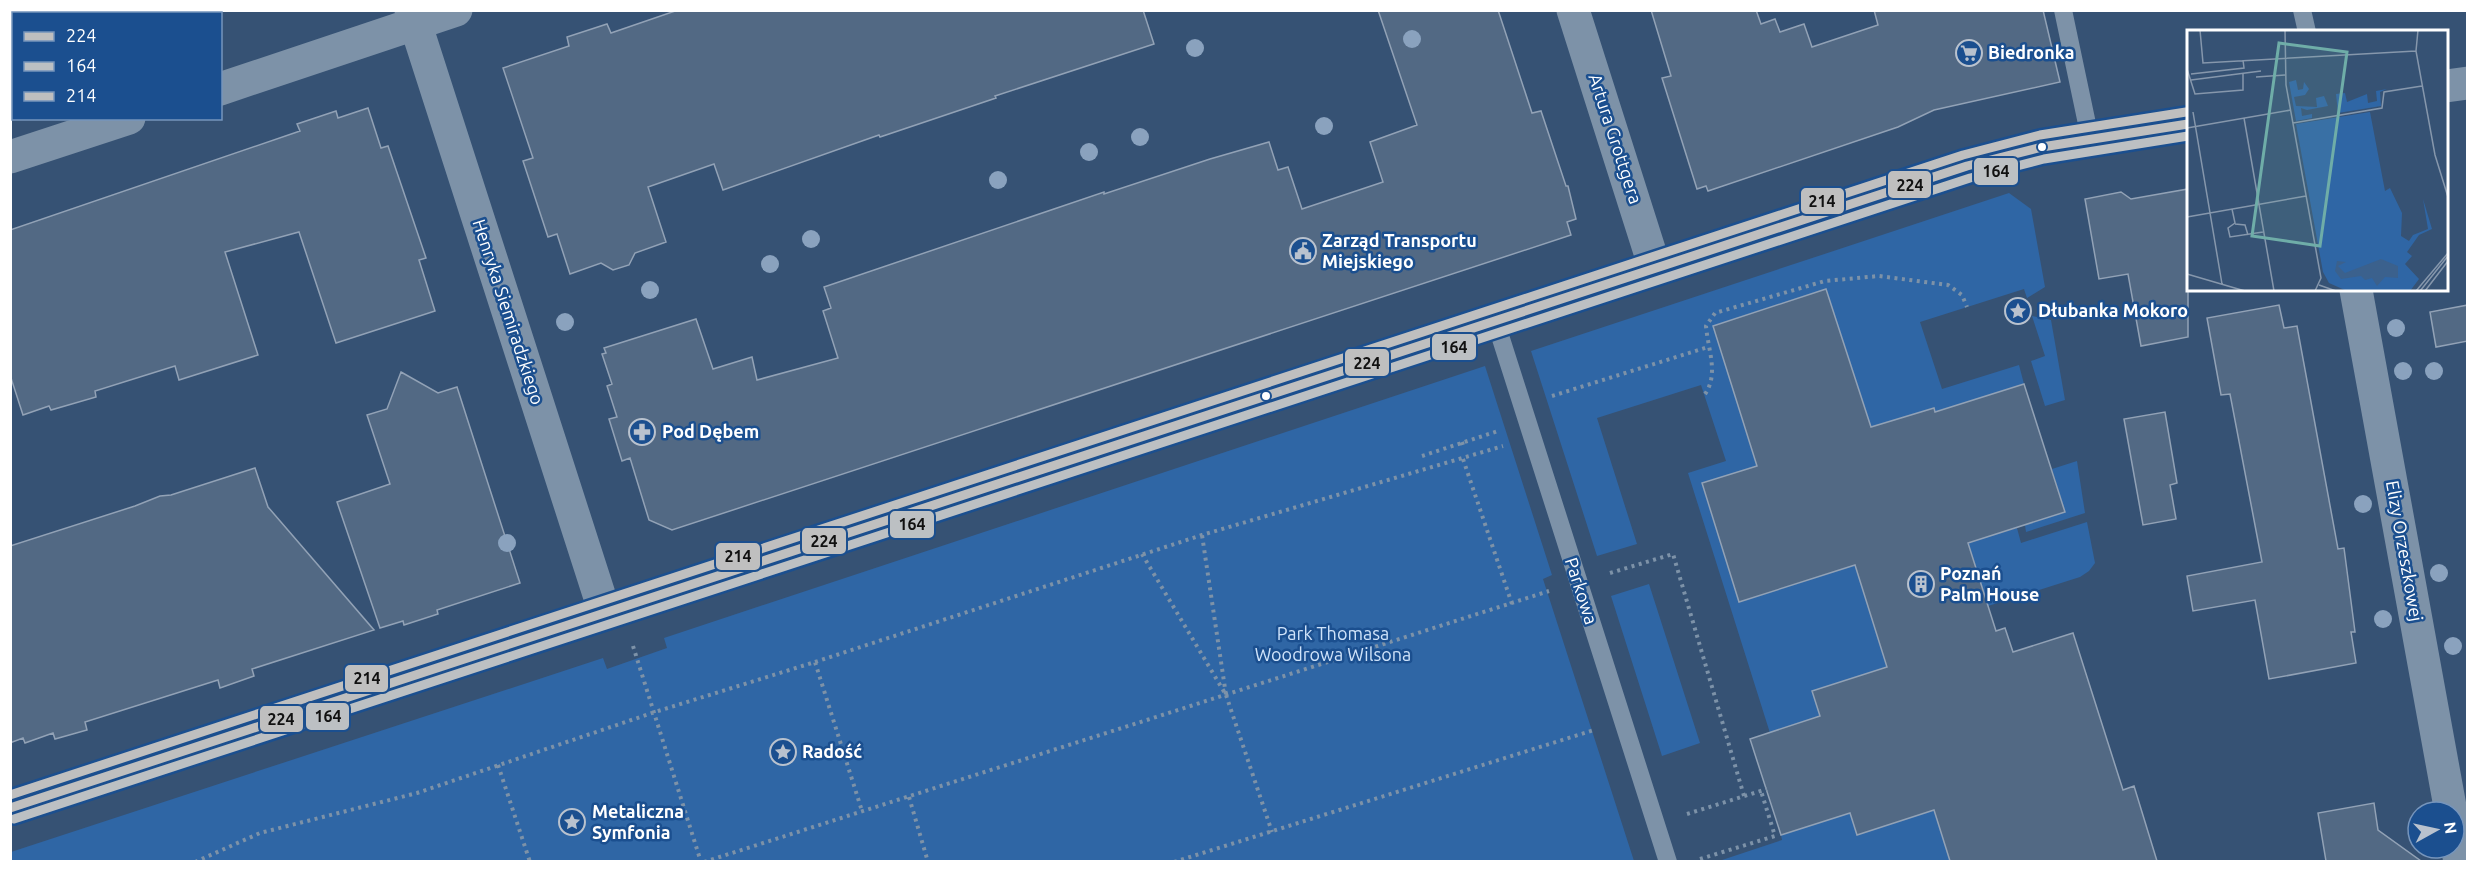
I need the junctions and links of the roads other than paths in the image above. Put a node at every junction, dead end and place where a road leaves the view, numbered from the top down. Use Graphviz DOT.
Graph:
graph roads {
  1 [pos="456,10"];
  2 [pos="1573,10"];
  3 [pos="2062,10"];
  4 [pos="2302,10"];
  5 [pos="414,18"];
  6 [pos="2307,30"];
  7 [pos="2468,83"];
  8 [pos="2448,86"];
  9 [pos="222,87"];
  10 [pos="117,120"];
  11 [pos="2187,124"];
  12 [pos="71,128"];
  13 [pos="2090,138"];
  14 [pos="10,158"];
  15 [pos="1655,268"];
  16 [pos="2356,291"];
  17 [pos="1495,320"];
  18 [pos="605,612"];
  19 [pos="2449,800"];
  20 [pos="10,808"];
  21 [pos="1668,861"];
  1 -- 5 [label="street"];
  2 -- 15 [label="street, Artura Grottgera"];
  3 -- 13 [label="lane"];
  4 -- 6 [label="lane"];
  5 -- 9 [label="street"];
  5 -- 18 [label="street, Henryka Siemiradzkiego"];
  7 -- 8 [label="street"];
  10 -- 12 [label="street"];
  11 -- 13 [label="street"];
  12 -- 14 [label="street"];
  13 -- 15 [label="street"];
  15 -- 17 [label="street"];
  16 -- 19 [label="street, Elizy Orzeszkowej"];
  17 -- 18 [label="street"];
  17 -- 21 [label="lane, Parkowa"];
  18 -- 20 [label="street"];
}
